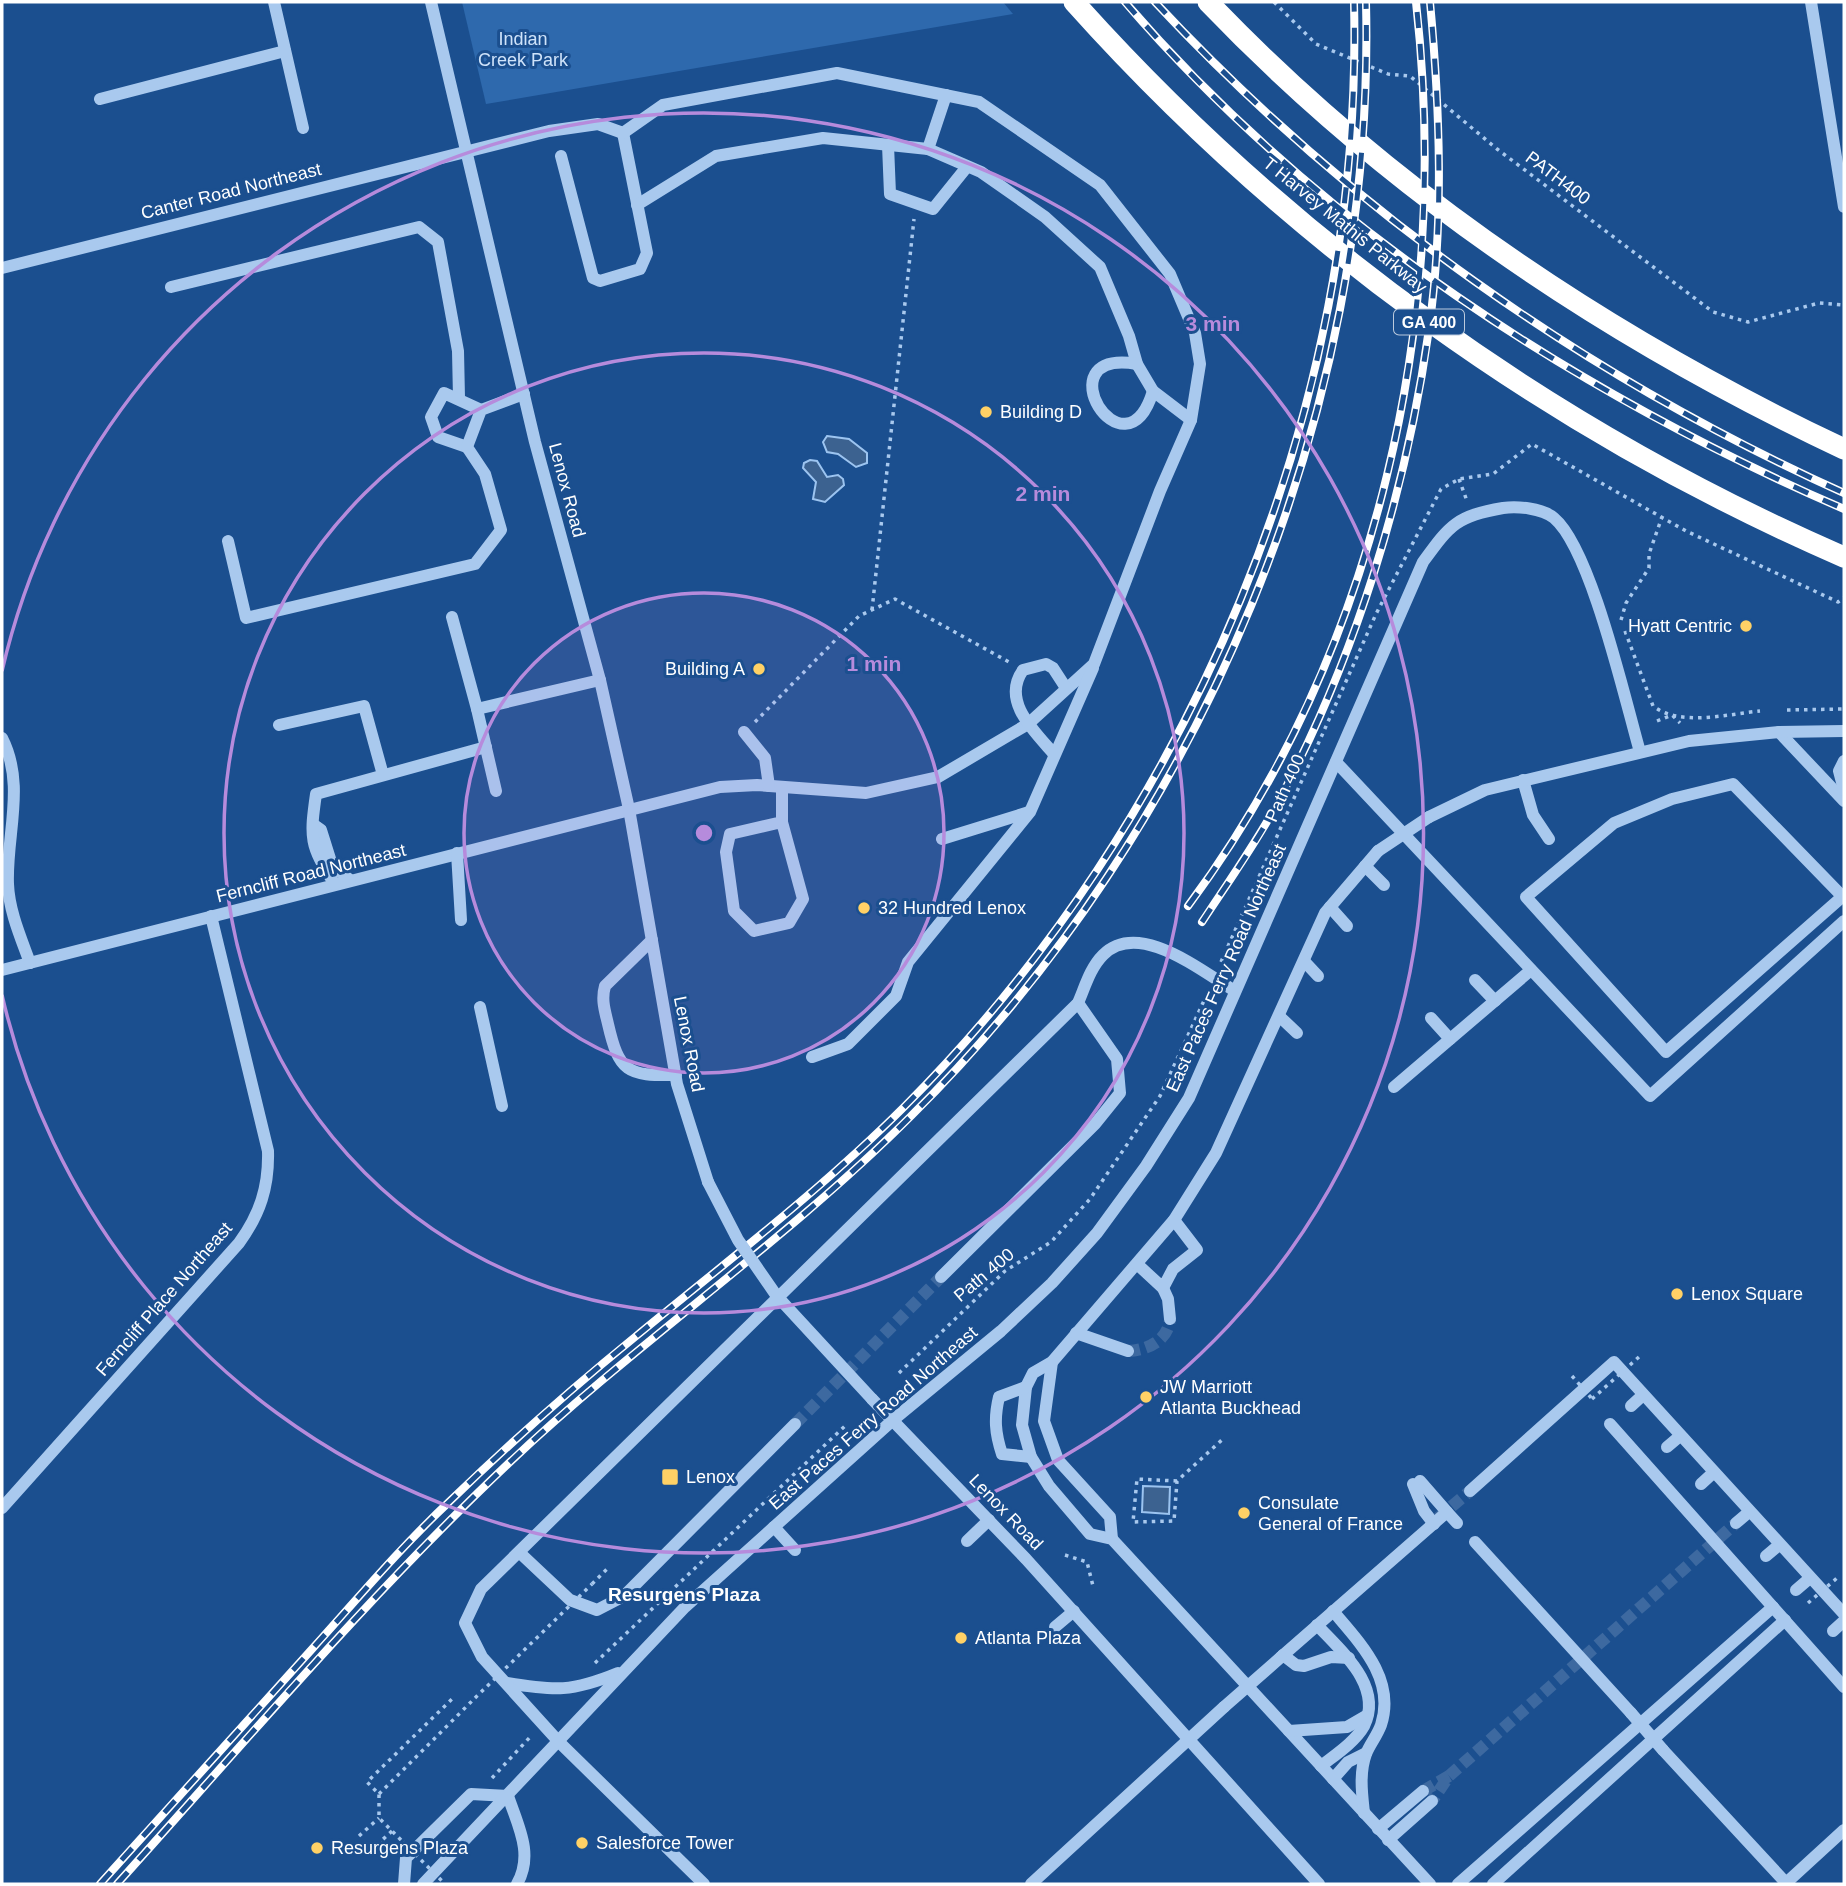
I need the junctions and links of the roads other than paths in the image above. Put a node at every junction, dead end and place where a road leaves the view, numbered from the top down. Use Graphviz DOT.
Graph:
graph roads {
  1 [pos="274,2"];
  2 [pos="431,2"];
  3 [pos="1074,2"];
  4 [pos="1208,2"];
  5 [pos="1811,2"];
  6 [pos="285,51"];
  7 [pos="946,95"];
  8 [pos="100,99"];
  9 [pos="303,128"];
  10 [pos="623,133"];
  11 [pos="888,145"];
  12 [pos="468,149"];
  13 [pos="928,149"];
  14 [pos="561,156"];
  15 [pos="966,167"];
  16 [pos="637,205"];
  17 [pos="1844,207"];
  18 [pos="2,268"];
  19 [pos="171,287"];
  20 [pos="1137,365"];
  21 [pos="1153,391"];
  22 [pos="524,394"];
  23 [pos="459,398"];
  24 [pos="481,410"];
  25 [pos="1191,420"];
  26 [pos="467,447"];
  27 [pos="1844,449"];
  28 [pos="228,541"];
  29 [pos="1844,557"];
  30 [pos="452,617"];
  31 [pos="1094,664"];
  32 [pos="600,680"];
  33 [pos="1066,688"];
  34 [pos="477,709"];
  35 [pos="1028,724"];
  36 [pos="279,725"];
  37 [pos="1844,731"];
  38 [pos="744,732"];
  39 [pos="1779,732"];
  40 [pos="2,738"];
  41 [pos="486,747"];
  42 [pos="1640,752"];
  43 [pos="1054,754"];
  44 [pos="1844,761"];
  45 [pos="1336,762"];
  46 [pos="383,775"];
  47 [pos="1523,780"];
  48 [pos="776,787"];
  49 [pos="1844,790"];
  50 [pos="496,791"];
  51 [pos="1844,800"];
  52 [pos="629,809"];
  53 [pos="1030,812"];
  54 [pos="782,821"];
  55 [pos="314,825"];
  56 [pos="942,839"];
  57 [pos="1549,839"];
  58 [pos="457,853"];
  59 [pos="1366,866"];
  60 [pos="350,880"];
  61 [pos="335,884"];
  62 [pos="1384,885"];
  63 [pos="1843,897"];
  64 [pos="1330,907"];
  65 [pos="211,916"];
  66 [pos="461,920"];
  67 [pos="1844,921"];
  68 [pos="1347,926"];
  69 [pos="652,940"];
  70 [pos="1304,961"];
  71 [pos="30,963"];
  72 [pos="2,970"];
  73 [pos="1531,970"];
  74 [pos="1318,976"];
  75 [pos="1475,980"];
  76 [pos="1235,991"];
  77 [pos="1495,1001"];
  78 [pos="1078,1003"];
  79 [pos="480,1007"];
  80 [pos="1279,1016"];
  81 [pos="1431,1018"];
  82 [pos="1297,1033"];
  83 [pos="1450,1040"];
  84 [pos="812,1057"];
  85 [pos="676,1074"];
  86 [pos="1394,1087"];
  87 [pos="502,1106"];
  88 [pos="1174,1220"];
  89 [pos="1137,1264"];
  90 [pos="941,1277"];
  91 [pos="1163,1289"];
  92 [pos="1170,1319"];
  93 [pos="1076,1333"];
  94 [pos="1128,1351"];
  95 [pos="1052,1362"];
  96 [pos="1026,1387"];
  97 [pos="1643,1395"];
  98 [pos="1631,1406"];
  99 [pos="893,1420"];
  100 [pos="795,1424"];
  101 [pos="1610,1424"];
  102 [pos="1680,1436"];
  103 [pos="1667,1447"];
  104 [pos="1031,1457"];
  105 [pos="1713,1474"];
  106 [pos="1701,1484"];
  107 [pos="1470,1491"];
  108 [pos="2,1508"];
  109 [pos="1447,1512"];
  110 [pos="1748,1512"];
  111 [pos="989,1520"];
  112 [pos="1457,1523"];
  113 [pos="1736,1523"];
  114 [pos="1434,1524"];
  115 [pos="774,1527"];
  116 [pos="1112,1539"];
  117 [pos="967,1541"];
  118 [pos="1475,1542"];
  119 [pos="1779,1545"];
  120 [pos="795,1550"];
  121 [pos="520,1553"];
  122 [pos="1766,1556"];
  123 [pos="1810,1578"];
  124 [pos="1796,1590"];
  125 [pos="1773,1607"];
  126 [pos="1074,1611"];
  127 [pos="1333,1611"];
  128 [pos="1844,1614"];
  129 [pos="1785,1620"];
  130 [pos="1844,1621"];
  131 [pos="1317,1625"];
  132 [pos="1055,1627"];
  133 [pos="1833,1631"];
  134 [pos="1282,1656"];
  135 [pos="1349,1658"];
  136 [pos="621,1672"];
  137 [pos="507,1683"];
  138 [pos="1844,1687"];
  139 [pos="1366,1716"];
  140 [pos="1289,1731"];
  141 [pos="1189,1739"];
  142 [pos="559,1742"];
  143 [pos="1366,1753"];
  144 [pos="1321,1766"];
  145 [pos="1332,1779"];
  146 [pos="1423,1791"];
  147 [pos="508,1796"];
  148 [pos="1432,1801"];
  149 [pos="1364,1814"];
  150 [pos="1378,1829"];
  151 [pos="1844,1830"];
  152 [pos="1388,1840"];
  153 [pos="404,1884"];
  154 [pos="423,1884"];
  155 [pos="517,1884"];
  156 [pos="704,1884"];
  157 [pos="1031,1884"];
  158 [pos="1319,1884"];
  159 [pos="1430,1884"];
  160 [pos="1458,1884"];
  161 [pos="1493,1884"];
  162 [pos="1786,1884"];
  1 -- 6 [label="street"];
  2 -- 12 [label="street, Lenox Road"];
  3 -- 29 [label="highway, T Harvey Mathis Parkway / GA 400"];
  4 -- 27 [label="highway"];
  5 -- 17 [label="street"];
  6 -- 8 [label="street"];
  6 -- 9 [label="street"];
  7 -- 10 [label="street"];
  7 -- 13 [label="street"];
  7 -- 25 [label="street"];
  10 -- 12 [label="street, Canter Road Northeast"];
  10 -- 16 [label="street"];
  11 -- 13 [label="street"];
  11 -- 15 [label="street"];
  11 -- 16 [label="street"];
  12 -- 18 [label="street, Canter Road Northeast"];
  12 -- 22 [label="street, Lenox Road"];
  13 -- 15 [label="street"];
  14 -- 16 [label="street"];
  15 -- 20 [label="street"];
  19 -- 23 [label="street"];
  20 -- 21 [label="street"];
  20 -- 21 [label="street"];
  21 -- 25 [label="street"];
  22 -- 24 [label="street"];
  22 -- 32 [label="street, Lenox Road"];
  23 -- 24 [label="street"];
  23 -- 26 [label="street"];
  24 -- 26 [label="street"];
  25 -- 31 [label="street"];
  26 -- 28 [label="street"];
  30 -- 34 [label="street"];
  31 -- 33 [label="street, Ferncliff Road Northeast"];
  31 -- 43 [label="street"];
  32 -- 34 [label="street"];
  32 -- 52 [label="street, Lenox Road"];
  33 -- 35 [label="street, Ferncliff Road Northeast"];
  33 -- 35 [label="street"];
  34 -- 41 [label="street"];
  35 -- 43 [label="street"];
  35 -- 48 [label="street, Ferncliff Road Northeast"];
  36 -- 46 [label="street"];
  37 -- 39 [label="street"];
  38 -- 48 [label="street"];
  39 -- 42 [label="street"];
  39 -- 51 [label="street"];
  40 -- 71 [label="street"];
  41 -- 46 [label="street"];
  41 -- 50 [label="street"];
  42 -- 45 [label="street, East Paces Ferry Road Northeast"];
  42 -- 47 [label="street"];
  43 -- 53 [label="street"];
  44 -- 49 [label="street"];
  45 -- 73 [label="street"];
  45 -- 76 [label="street, East Paces Ferry Road Northeast"];
  46 -- 55 [label="street"];
  47 -- 57 [label="street"];
  47 -- 59 [label="street, bridge"];
  48 -- 52 [label="street, Ferncliff Road Northeast"];
  48 -- 54 [label="street"];
  52 -- 58 [label="street, Ferncliff Road Northeast"];
  52 -- 69 [label="street, Lenox Road"];
  53 -- 56 [label="street"];
  53 -- 84 [label="street"];
  54 -- 54 [label="street"];
  55 -- 60 [label="street"];
  55 -- 61 [label="street"];
  58 -- 60 [label="street, Ferncliff Road Northeast"];
  58 -- 66 [label="street"];
  59 -- 62 [label="street"];
  59 -- 64 [label="street"];
  60 -- 61 [label="street, Ferncliff Road Northeast"];
  61 -- 65 [label="street, Ferncliff Road Northeast"];
  63 -- 63 [label="street"];
  64 -- 68 [label="street"];
  64 -- 70 [label="street"];
  65 -- 71 [label="street, Ferncliff Road Northeast"];
  65 -- 108 [label="street, Ferncliff Place Northeast"];
  67 -- 73 [label="street"];
  69 -- 85 [label="street, Lenox Road"];
  69 -- 85 [label="street"];
  70 -- 74 [label="street"];
  70 -- 80 [label="street"];
  71 -- 72 [label="street, Ferncliff Road Northeast"];
  73 -- 77 [label="street"];
  75 -- 77 [label="street"];
  76 -- 78 [label="street"];
  76 -- 99 [label="street, East Paces Ferry Road Northeast"];
  77 -- 83 [label="street"];
  78 -- 90 [label="street"];
  78 -- 121 [label="street"];
  79 -- 87 [label="street"];
  80 -- 82 [label="street"];
  80 -- 88 [label="street"];
  81 -- 83 [label="street"];
  83 -- 86 [label="street"];
  85 -- 99 [label="street, Lenox Road, bridge"];
  88 -- 89 [label="street"];
  88 -- 91 [label="street"];
  89 -- 91 [label="street"];
  89 -- 93 [label="street"];
  91 -- 92 [label="street"];
  93 -- 94 [label="street"];
  93 -- 95 [label="street"];
  95 -- 96 [label="street"];
  95 -- 116 [label="street"];
  96 -- 104 [label="street"];
  96 -- 104 [label="street"];
  97 -- 98 [label="street"];
  97 -- 102 [label="street"];
  97 -- 107 [label="street"];
  99 -- 111 [label="street, Lenox Road"];
  99 -- 115 [label="street, East Paces Ferry Road Northeast"];
  100 -- 121 [label="street"];
  101 -- 125 [label="street"];
  102 -- 103 [label="street"];
  102 -- 105 [label="street"];
  104 -- 116 [label="street"];
  105 -- 106 [label="street"];
  105 -- 110 [label="street"];
  109 -- 112 [label="street"];
  109 -- 114 [label="street"];
  109 -- 114 [label="street"];
  110 -- 113 [label="street"];
  110 -- 119 [label="street"];
  111 -- 117 [label="street"];
  111 -- 126 [label="street, Lenox Road"];
  114 -- 127 [label="street"];
  115 -- 120 [label="street"];
  115 -- 136 [label="street, East Paces Ferry Road Northeast"];
  116 -- 140 [label="street"];
  118 -- 162 [label="street, bridge"];
  119 -- 122 [label="street"];
  119 -- 123 [label="street"];
  121 -- 137 [label="street"];
  123 -- 124 [label="street"];
  123 -- 128 [label="street"];
  125 -- 129 [label="street"];
  125 -- 160 [label="street"];
  126 -- 132 [label="street"];
  126 -- 141 [label="street, Lenox Road"];
  127 -- 131 [label="street"];
  127 -- 143 [label="street"];
  129 -- 138 [label="street"];
  129 -- 161 [label="street"];
  130 -- 133 [label="street"];
  131 -- 134 [label="street"];
  131 -- 135 [label="street"];
  134 -- 135 [label="street"];
  134 -- 141 [label="street, bridge"];
  135 -- 139 [label="street"];
  136 -- 137 [label="street"];
  136 -- 142 [label="street, East Paces Ferry Road Northeast"];
  137 -- 142 [label="street"];
  139 -- 140 [label="street"];
  139 -- 144 [label="street"];
  140 -- 144 [label="street"];
  141 -- 157 [label="street"];
  141 -- 158 [label="street, Lenox Road"];
  142 -- 147 [label="street, East Paces Ferry Road Northeast"];
  142 -- 156 [label="street"];
  143 -- 145 [label="street"];
  143 -- 149 [label="street"];
  144 -- 145 [label="street"];
  145 -- 149 [label="street"];
  146 -- 150 [label="street"];
  147 -- 153 [label="street"];
  147 -- 154 [label="street, East Paces Ferry Road Northeast"];
  147 -- 155 [label="street"];
  148 -- 152 [label="street"];
  149 -- 150 [label="street"];
  150 -- 152 [label="street"];
  151 -- 162 [label="street"];
  152 -- 159 [label="street"];
}
